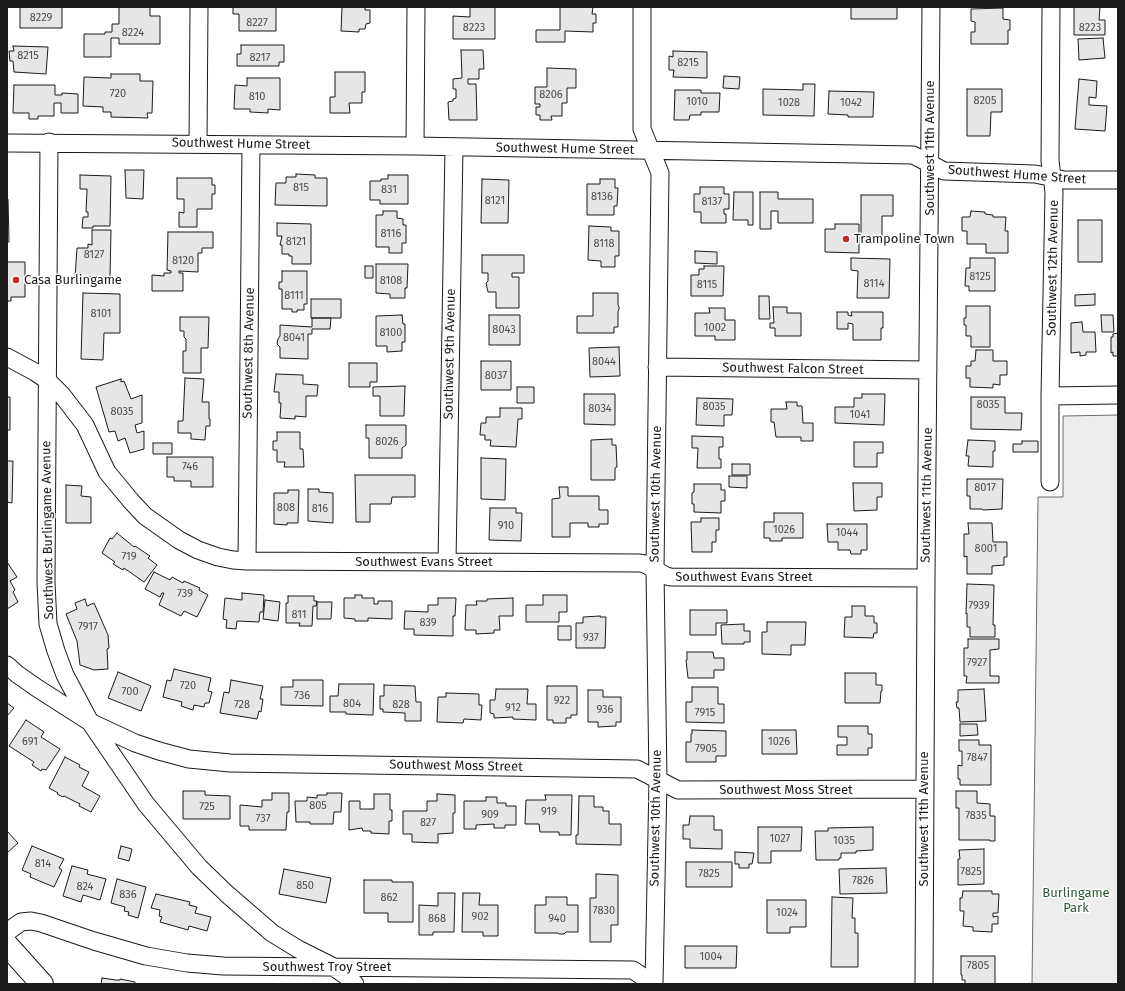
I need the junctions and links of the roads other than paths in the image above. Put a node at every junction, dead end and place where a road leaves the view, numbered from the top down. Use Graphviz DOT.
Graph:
graph roads {
  1 [pos="199,7"];
  2 [pos="416,7"];
  3 [pos="642,7"];
  4 [pos="931,7"];
  5 [pos="1051,7"];
  6 [pos="49,142"];
  7 [pos="7,143"];
  8 [pos="198,143"];
  9 [pos="251,145"];
  10 [pos="415,146"];
  11 [pos="454,147"];
  12 [pos="651,151"];
  13 [pos="929,162"];
  14 [pos="1052,177"];
  15 [pos="1118,180"];
  16 [pos="7,358"];
  17 [pos="657,367"];
  18 [pos="928,370"];
  19 [pos="47,380"];
  20 [pos="1050,396"];
  21 [pos="1118,396"];
  22 [pos="1050,482"];
  23 [pos="247,561"];
  24 [pos="447,562"];
  25 [pos="655,570"];
  26 [pos="926,578"];
  27 [pos="7,665"];
  28 [pos="90,722"];
  29 [pos="658,780"];
  30 [pos="924,789"];
  31 [pos="7,932"];
  32 [pos="7,945"];
  33 [pos="332,966"];
  34 [pos="42,984"];
  35 [pos="355,984"];
  36 [pos="653,984"];
  37 [pos="924,984"];
  1 -- 8 [label="street"];
  2 -- 10 [label="street"];
  3 -- 12 [label="street, Southwest 10th Avenue"];
  4 -- 13 [label="street, Southwest 11th Avenue"];
  5 -- 14 [label="street, Southwest 12th Avenue"];
  6 -- 7 [label="street, Southwest Hume Street"];
  6 -- 8 [label="street, Southwest Hume Street"];
  6 -- 19 [label="street, Southwest Burlingame Avenue"];
  8 -- 9 [label="street, Southwest Hume Street"];
  9 -- 10 [label="street, Southwest Hume Street"];
  9 -- 23 [label="street, Southwest 8th Avenue"];
  10 -- 11 [label="street, Southwest Hume Street"];
  11 -- 12 [label="street, Southwest Hume Street"];
  11 -- 24 [label="street, Southwest 9th Avenue"];
  12 -- 13 [label="street, Southwest Hume Street"];
  12 -- 17 [label="street, Southwest 10th Avenue"];
  13 -- 14 [label="street, Southwest Hume Street"];
  13 -- 18 [label="street, Southwest 11th Avenue"];
  14 -- 15 [label="street, Southwest Hume Street"];
  14 -- 20 [label="street, Southwest 12th Avenue"];
  16 -- 19 [label="street, Southwest Evans Street"];
  17 -- 18 [label="street, Southwest Falcon Street"];
  17 -- 25 [label="street, Southwest 10th Avenue"];
  18 -- 26 [label="street, Southwest 11th Avenue"];
  19 -- 23 [label="street, Southwest Evans Street"];
  19 -- 28 [label="street, Southwest Burlingame Avenue"];
  20 -- 21 [label="street"];
  20 -- 22 [label="street, Southwest 12th Avenue"];
  23 -- 24 [label="street, Southwest Evans Street"];
  24 -- 25 [label="street, Southwest Evans Street"];
  25 -- 26 [label="street, Southwest Evans Street"];
  25 -- 29 [label="street, Southwest 10th Avenue"];
  26 -- 30 [label="street, Southwest 11th Avenue"];
  27 -- 28 [label="street, Southwest Moss Street"];
  28 -- 29 [label="street, Southwest Moss Street"];
  28 -- 33 [label="street, Southwest Burlingame Avenue"];
  29 -- 30 [label="street, Southwest Moss Street"];
  29 -- 36 [label="street, Southwest 10th Avenue"];
  30 -- 37 [label="street, Southwest 11th Avenue"];
  31 -- 33 [label="street, Southwest Troy Street"];
  32 -- 34 [label="main road"];
  33 -- 35 [label="street, Southwest Burlingame Avenue"];
  33 -- 36 [label="street, Southwest Troy Street"];
}
